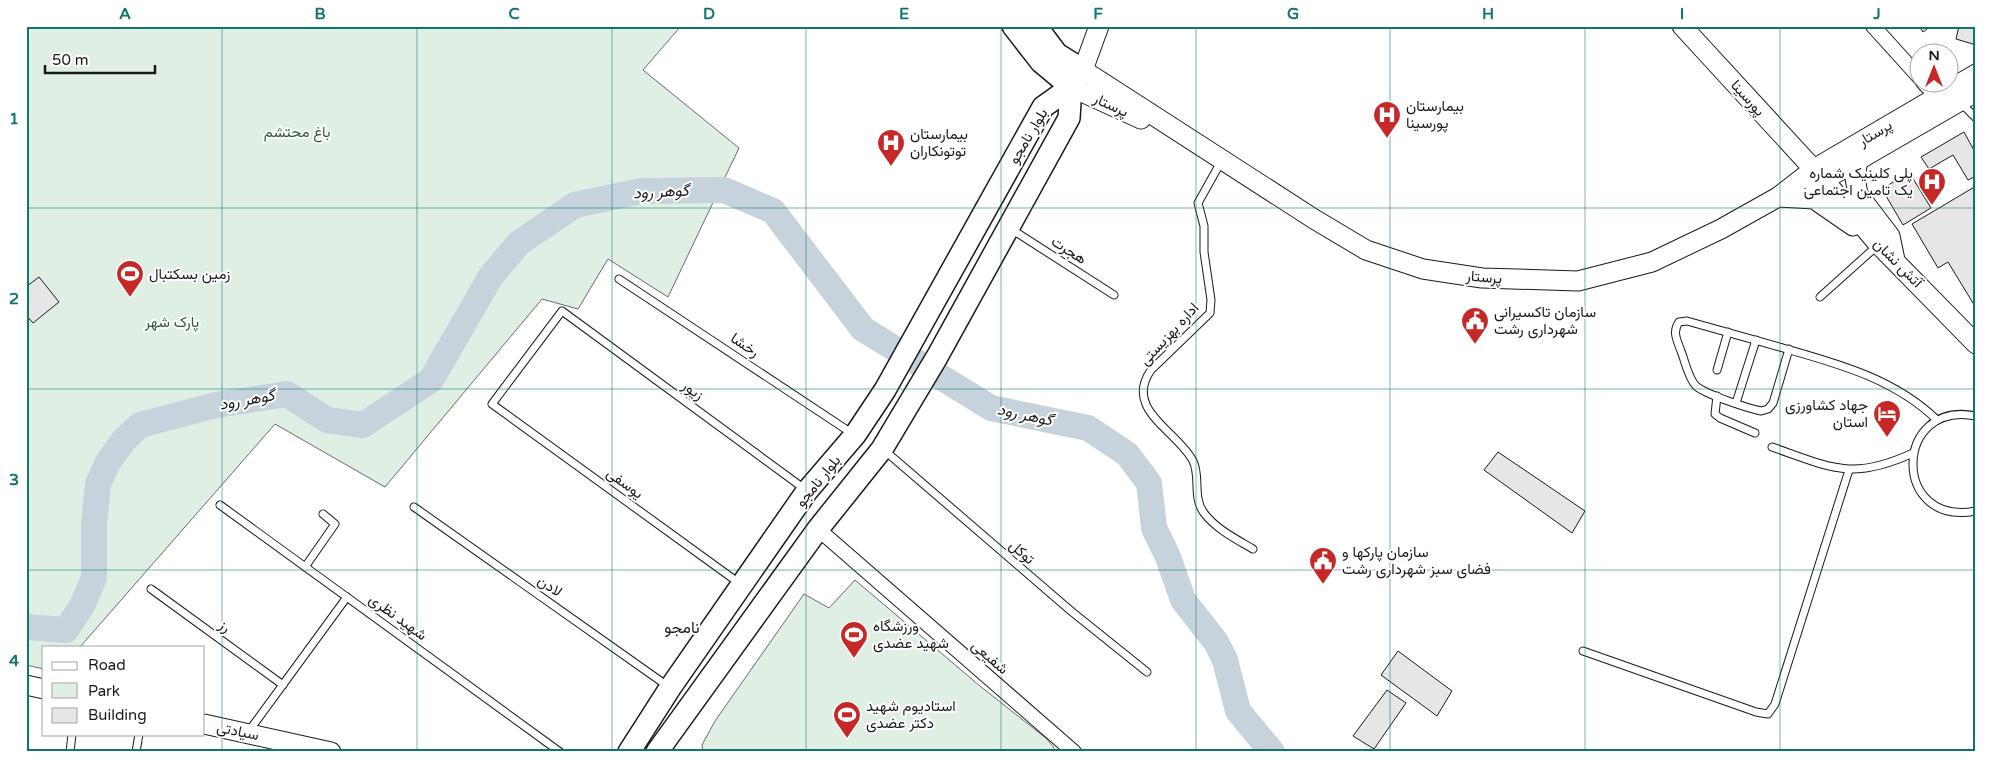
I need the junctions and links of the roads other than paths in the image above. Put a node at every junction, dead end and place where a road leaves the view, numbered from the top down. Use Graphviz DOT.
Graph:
graph roads {
  1 [pos="1013,26"];
  2 [pos="1036,26"];
  3 [pos="1099,26"];
  4 [pos="1682,26"];
  5 [pos="1873,26"];
  6 [pos="1910,67"];
  7 [pos="1976,74"];
  8 [pos="1077,78"];
  9 [pos="1932,92"];
  10 [pos="1976,92"];
  11 [pos="1937,97"];
  12 [pos="1959,102"];
  13 [pos="1976,118"];
  14 [pos="1222,160"];
  15 [pos="1858,160"];
  16 [pos="1819,175"];
  17 [pos="1778,197"];
  18 [pos="1008,227"];
  19 [pos="1878,244"];
  20 [pos="1895,260"];
  21 [pos="619,278"];
  22 [pos="1114,295"];
  23 [pos="1820,297"];
  24 [pos="1728,332"];
  25 [pos="913,340"];
  26 [pos="1756,340"];
  27 [pos="1976,344"];
  28 [pos="1789,349"];
  29 [pos="937,357"];
  30 [pos="1717,370"];
  31 [pos="1717,396"];
  32 [pos="1736,403"];
  33 [pos="492,404"];
  34 [pos="1976,416"];
  35 [pos="1937,420"];
  36 [pos="1755,434"];
  37 [pos="856,435"];
  38 [pos="1772,447"];
  39 [pos="882,449"];
  40 [pos="1913,453"];
  41 [pos="1849,470"];
  42 [pos="808,490"];
  43 [pos="220,505"];
  44 [pos="414,507"];
  45 [pos="1976,511"];
  46 [pos="323,514"];
  47 [pos="818,528"];
  48 [pos="1252,549"];
  49 [pos="305,566"];
  50 [pos="742,584"];
  51 [pos="151,589"];
  52 [pos="347,597"];
  53 [pos="1583,651"];
  54 [pos="1147,672"];
  55 [pos="26,685"];
  56 [pos="283,685"];
  57 [pos="670,688"];
  58 [pos="42,689"];
  59 [pos="205,724"];
  60 [pos="247,734"];
  61 [pos="72,736"];
  62 [pos="139,736"];
  63 [pos="70,752"];
  64 [pos="136,752"];
  65 [pos="331,752"];
  66 [pos="560,752"];
  67 [pos="629,752"];
  68 [pos="657,752"];
  69 [pos="1074,752"];
  1 -- 8 [label="main road"];
  2 -- 8 [label="main road"];
  3 -- 8 [label="street"];
  4 -- 16 [label="street, پورسینا"];
  5 -- 6 [label="street"];
  7 -- 11 [label="street, پرستار"];
  8 -- 14 [label="street, پرستار"];
  8 -- 18 [label="main road, بلوار نامجو"];
  8 -- 25 [label="main road, بلوار نامجو"];
  9 -- 11 [label="street"];
  10 -- 12 [label="street, پرستار"];
  11 -- 16 [label="street, پرستار"];
  12 -- 13 [label="lane"];
  12 -- 15 [label="street, پرستار"];
  14 -- 17 [label="street, پرستار"];
  14 -- 48 [label="lane, اداره بهزیستی"];
  15 -- 16 [label="street, پرستار"];
  15 -- 20 [label="street"];
  16 -- 17 [label="street, پرستار"];
  16 -- 19 [label="street, آتش نشان"];
  17 -- 19 [label="street"];
  18 -- 22 [label="lane, هجرت"];
  18 -- 29 [label="main road, بلوار نامجو"];
  19 -- 20 [label="street, آتش نشان"];
  19 -- 23 [label="lane"];
  20 -- 27 [label="street, آتش نشان"];
  21 -- 37 [label="lane, رخشا"];
  24 -- 26 [label="lane"];
  24 -- 30 [label="lane"];
  24 -- 31 [label="lane"];
  25 -- 29 [label="main road"];
  25 -- 37 [label="main road, بلوار نامجو"];
  26 -- 28 [label="lane"];
  26 -- 32 [label="lane"];
  28 -- 32 [label="lane"];
  28 -- 35 [label="lane"];
  29 -- 39 [label="main road, بلوار نامجو"];
  31 -- 32 [label="lane"];
  31 -- 36 [label="lane"];
  33 -- 42 [label="lane, زیور"];
  33 -- 50 [label="lane, یوسفی"];
  34 -- 35 [label="lane"];
  35 -- 40 [label="lane"];
  37 -- 42 [label="main road, بلوار نامجو"];
  38 -- 41 [label="lane"];
  39 -- 47 [label="main road, بلوار نامجو"];
  39 -- 54 [label="lane, توکل"];
  40 -- 41 [label="lane"];
  40 -- 45 [label="lane"];
  41 -- 53 [label="lane"];
  42 -- 50 [label="main road, بلوار نامجو"];
  43 -- 49 [label="lane, شهید نظری"];
  44 -- 57 [label="lane, لادن"];
  46 -- 49 [label="lane"];
  47 -- 68 [label="main road, بلوار نامجو"];
  47 -- 69 [label="street, شفیعی"];
  49 -- 52 [label="lane, شهید نظری"];
  50 -- 57 [label="main road, بلوار نامجو"];
  51 -- 56 [label="lane, رز"];
  52 -- 56 [label="lane"];
  52 -- 66 [label="lane, شهید نظری"];
  55 -- 58 [label="street"];
  56 -- 60 [label="lane"];
  57 -- 67 [label="main road, بلوار نامجو"];
  59 -- 60 [label="street, سیادتی"];
  60 -- 65 [label="street, سیادتی"];
  61 -- 63 [label="lane"];
  62 -- 64 [label="lane"];
}
